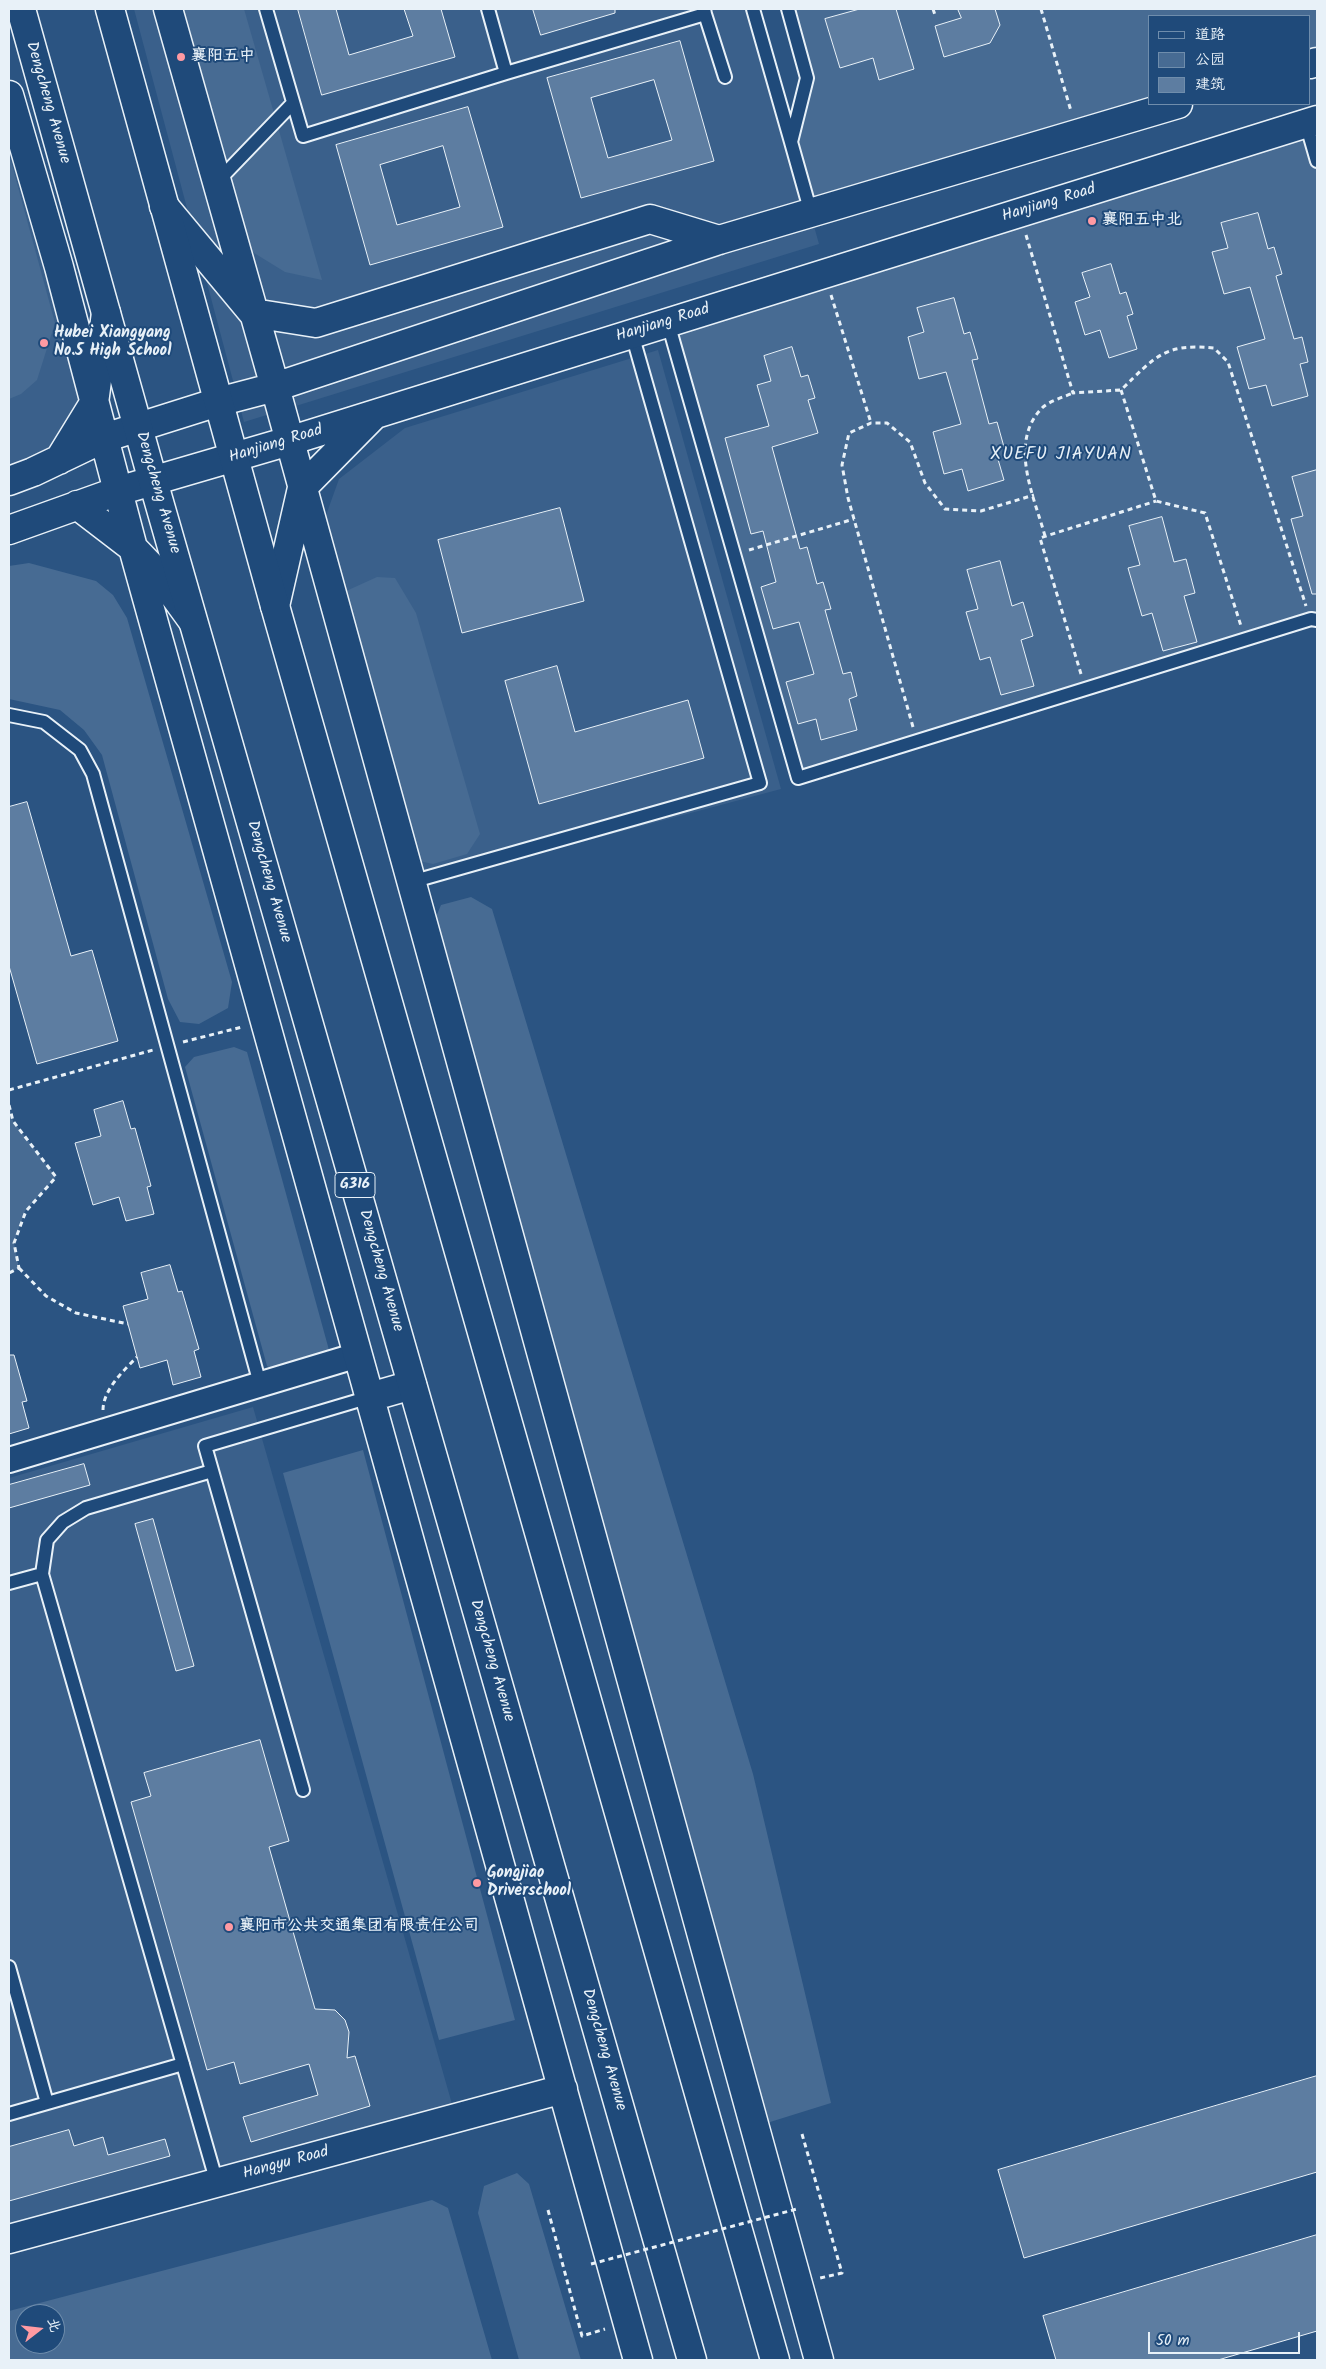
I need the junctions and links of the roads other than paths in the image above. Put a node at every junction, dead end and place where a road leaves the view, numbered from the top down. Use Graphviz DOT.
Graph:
graph roads {
  1 [pos="21,9"];
  2 [pos="110,9"];
  3 [pos="168,9"];
  4 [pos="266,9"];
  5 [pos="488,9"];
  6 [pos="753,9"];
  7 [pos="788,9"];
  8 [pos="704,11"];
  9 [pos="506,73"];
  10 [pos="725,77"];
  11 [pos="9,95"];
  12 [pos="293,103"];
  13 [pos="1175,105"];
  14 [pos="1312,121"];
  15 [pos="791,142"];
  16 [pos="1317,161"];
  17 [pos="217,182"];
  18 [pos="164,206"];
  19 [pos="811,213"];
  20 [pos="720,240"];
  21 [pos="96,274"];
  22 [pos="64,284"];
  23 [pos="106,313"];
  24 [pos="253,313"];
  25 [pos="668,323"];
  26 [pos="632,334"];
  27 [pos="275,387"];
  28 [pos="94,402"];
  29 [pos="218,402"];
  30 [pos="374,415"];
  31 [pos="138,428"];
  32 [pos="104,438"];
  33 [pos="289,442"];
  34 [pos="233,458"];
  35 [pos="59,460"];
  36 [pos="9,481"];
  37 [pos="153,481"];
  38 [pos="302,488"];
  39 [pos="118,491"];
  40 [pos="77,505"];
  41 [pos="9,530"];
  42 [pos="133,548"];
  43 [pos="275,606"];
  44 [pos="1314,620"];
  45 [pos="194,622"];
  46 [pos="9,715"];
  47 [pos="411,882"];
  48 [pos="358,1355"];
  49 [pos="260,1384"];
  50 [pos="412,1385"];
  51 [pos="370,1397"];
  52 [pos="9,1460"];
  53 [pos="212,1471"];
  54 [pos="42,1574"];
  55 [pos="9,1583"];
  56 [pos="303,1790"];
  57 [pos="9,1967"];
  58 [pos="183,2064"];
  59 [pos="563,2089"];
  60 [pos="47,2103"];
  61 [pos="9,2114"];
  62 [pos="217,2183"];
  63 [pos="9,2239"];
  64 [pos="638,2360"];
  65 [pos="692,2360"];
  66 [pos="775,2360"];
  67 [pos="819,2360"];
  1 -- 21 [label="main road, Dengcheng Avenue / G316"];
  2 -- 18 [label="main road"];
  3 -- 17 [label="main road"];
  4 -- 12 [label="lane"];
  5 -- 9 [label="lane"];
  6 -- 15 [label="lane"];
  7 -- 15 [label="lane"];
  8 -- 9 [label="lane"];
  8 -- 10 [label="lane"];
  9 -- 12 [label="lane"];
  11 -- 22 [label="main road"];
  12 -- 17 [label="lane"];
  13 -- 19 [label="main road"];
  14 -- 16 [label="lane"];
  14 -- 25 [label="main road, Hanjiang Road"];
  15 -- 19 [label="lane"];
  17 -- 24 [label="main road"];
  18 -- 24 [label="main road"];
  18 -- 29 [label="main road"];
  19 -- 20 [label="main road"];
  20 -- 24 [label="main road"];
  20 -- 27 [label="main road"];
  21 -- 22 [label="main road"];
  21 -- 23 [label="main road, Dengcheng Avenue / G316"];
  22 -- 28 [label="main road"];
  23 -- 28 [label="main road"];
  23 -- 31 [label="main road, Dengcheng Avenue / G316"];
  24 -- 27 [label="main road"];
  25 -- 26 [label="main road, Hanjiang Road"];
  25 -- 44 [label="lane"];
  26 -- 30 [label="main road, Hanjiang Road"];
  26 -- 47 [label="lane"];
  27 -- 29 [label="main road"];
  27 -- 33 [label="main road"];
  28 -- 32 [label="main road"];
  28 -- 35 [label="main road"];
  29 -- 31 [label="main road"];
  29 -- 34 [label="main road"];
  30 -- 33 [label="main road, Hanjiang Road"];
  30 -- 38 [label="main road"];
  31 -- 32 [label="main road"];
  31 -- 37 [label="main road, Dengcheng Avenue / G316"];
  32 -- 35 [label="main road"];
  32 -- 39 [label="main road"];
  33 -- 34 [label="main road, Hanjiang Road"];
  33 -- 38 [label="main road"];
  34 -- 37 [label="main road, Hanjiang Road"];
  34 -- 43 [label="main road"];
  35 -- 36 [label="main road"];
  37 -- 39 [label="main road, Hanjiang Road"];
  37 -- 45 [label="main road, Dengcheng Avenue / G316"];
  38 -- 43 [label="main road"];
  38 -- 47 [label="main road"];
  39 -- 40 [label="main road, Hanjiang Road"];
  39 -- 42 [label="main road"];
  40 -- 41 [label="main road, Hanjiang Road"];
  40 -- 42 [label="main road"];
  42 -- 45 [label="main road"];
  42 -- 48 [label="main road"];
  43 -- 66 [label="main road"];
  45 -- 50 [label="main road, Dengcheng Avenue / G316"];
  46 -- 49 [label="lane"];
  47 -- 67 [label="main road"];
  48 -- 49 [label="street"];
  48 -- 51 [label="main road"];
  49 -- 52 [label="street"];
  50 -- 51 [label="main road"];
  50 -- 65 [label="main road, Dengcheng Avenue / G316"];
  51 -- 53 [label="lane"];
  51 -- 59 [label="main road"];
  53 -- 54 [label="lane"];
  53 -- 56 [label="lane"];
  54 -- 55 [label="lane"];
  54 -- 58 [label="lane"];
  57 -- 60 [label="lane"];
  58 -- 60 [label="lane"];
  58 -- 62 [label="lane"];
  59 -- 62 [label="main road, Hangyu Road"];
  59 -- 64 [label="main road"];
  60 -- 61 [label="lane"];
  62 -- 63 [label="main road, Hangyu Road"];
}
